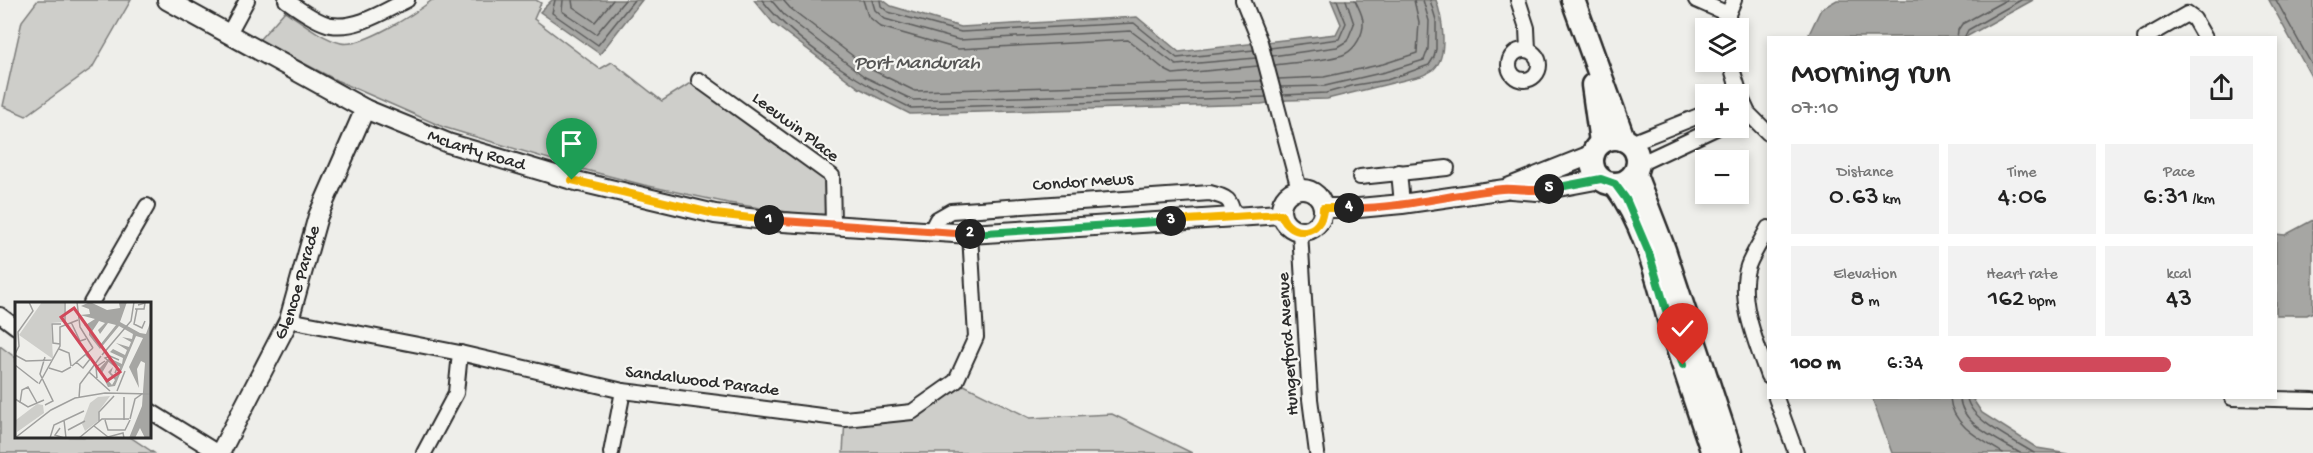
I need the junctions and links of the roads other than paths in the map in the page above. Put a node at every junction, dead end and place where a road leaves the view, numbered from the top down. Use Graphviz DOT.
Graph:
graph roads {
  1 [pos="166,0"];
  2 [pos="247,0"];
  3 [pos="286,0"];
  4 [pos="407,0"];
  5 [pos="1243,0"];
  6 [pos="1518,0"];
  7 [pos="1573,0"];
  8 [pos="1696,0"];
  9 [pos="1734,0"];
  10 [pos="1728,14"];
  11 [pos="1728,18"];
  12 [pos="228,35"];
  13 [pos="2148,36"];
  14 [pos="2204,36"];
  15 [pos="1528,50"];
  16 [pos="699,80"];
  17 [pos="365,109"];
  18 [pos="1695,118"];
  19 [pos="1749,119"];
  20 [pos="1767,132"];
  21 [pos="1695,133"];
  22 [pos="1620,153"];
  23 [pos="1447,168"];
  24 [pos="1399,172"];
  25 [pos="1360,177"];
  26 [pos="1608,182"];
  27 [pos="1299,189"];
  28 [pos="1505,189"];
  29 [pos="1402,204"];
  30 [pos="147,206"];
  31 [pos="1323,208"];
  32 [pos="1281,214"];
  33 [pos="1234,216"];
  34 [pos="832,224"];
  35 [pos="1767,230"];
  36 [pos="930,232"];
  37 [pos="1300,232"];
  38 [pos="970,234"];
  39 [pos="91,302"];
  40 [pos="0,315"];
  41 [pos="289,320"];
  42 [pos="15,326"];
  43 [pos="460,353"];
  44 [pos="1767,373"];
  45 [pos="623,391"];
  46 [pos="1776,399"];
  47 [pos="2272,399"];
  48 [pos="2313,400"];
  49 [pos="152,412"];
  50 [pos="219,453"];
  51 [pos="424,453"];
  52 [pos="611,453"];
  53 [pos="1317,453"];
  54 [pos="1713,453"];
  55 [pos="1731,453"];
  56 [pos="1796,453"];
  1 -- 12 [label="street, McLarty Road"];
  2 -- 12 [label="street"];
  3 -- 4 [label="street"];
  5 -- 27 [label="street"];
  6 -- 15 [label="street"];
  7 -- 22 [label="main road"];
  8 -- 10 [label="street"];
  9 -- 10 [label="street"];
  10 -- 11 [label="street"];
  12 -- 17 [label="street, McLarty Road"];
  13 -- 14 [label="street"];
  16 -- 34 [label="street, Leeuwin Place"];
  17 -- 34 [label="street, McLarty Road"];
  17 -- 41 [label="street, Glencoe Parade"];
  18 -- 22 [label="street"];
  19 -- 20 [label="street"];
  21 -- 22 [label="street"];
  22 -- 26 [label="main road"];
  22 -- 26 [label="main road"];
  22 -- 28 [label="street"];
  22 -- 55 [label="main road"];
  23 -- 24 [label="street"];
  24 -- 25 [label="street"];
  24 -- 29 [label="street"];
  26 -- 28 [label="street"];
  26 -- 54 [label="main road"];
  27 -- 31 [label="street"];
  27 -- 32 [label="street"];
  28 -- 29 [label="street"];
  29 -- 31 [label="street"];
  30 -- 39 [label="street"];
  31 -- 37 [label="street"];
  32 -- 33 [label="street, McLarty Road"];
  32 -- 37 [label="street"];
  33 -- 36 [label="street, Condor Mews"];
  33 -- 38 [label="street, McLarty Road"];
  34 -- 36 [label="street, McLarty Road"];
  35 -- 44 [label="street"];
  36 -- 38 [label="street, McLarty Road"];
  37 -- 53 [label="street, Hungerford Avenue"];
  38 -- 45 [label="street, Sandalwood Parade"];
  40 -- 42 [label="street"];
  41 -- 43 [label="street, Sandalwood Parade"];
  41 -- 50 [label="street, Glencoe Parade"];
  43 -- 45 [label="street, Sandalwood Parade"];
  43 -- 51 [label="street"];
  45 -- 52 [label="street"];
  46 -- 56 [label="street"];
  47 -- 48 [label="street"];
  49 -- 50 [label="street"];
}
